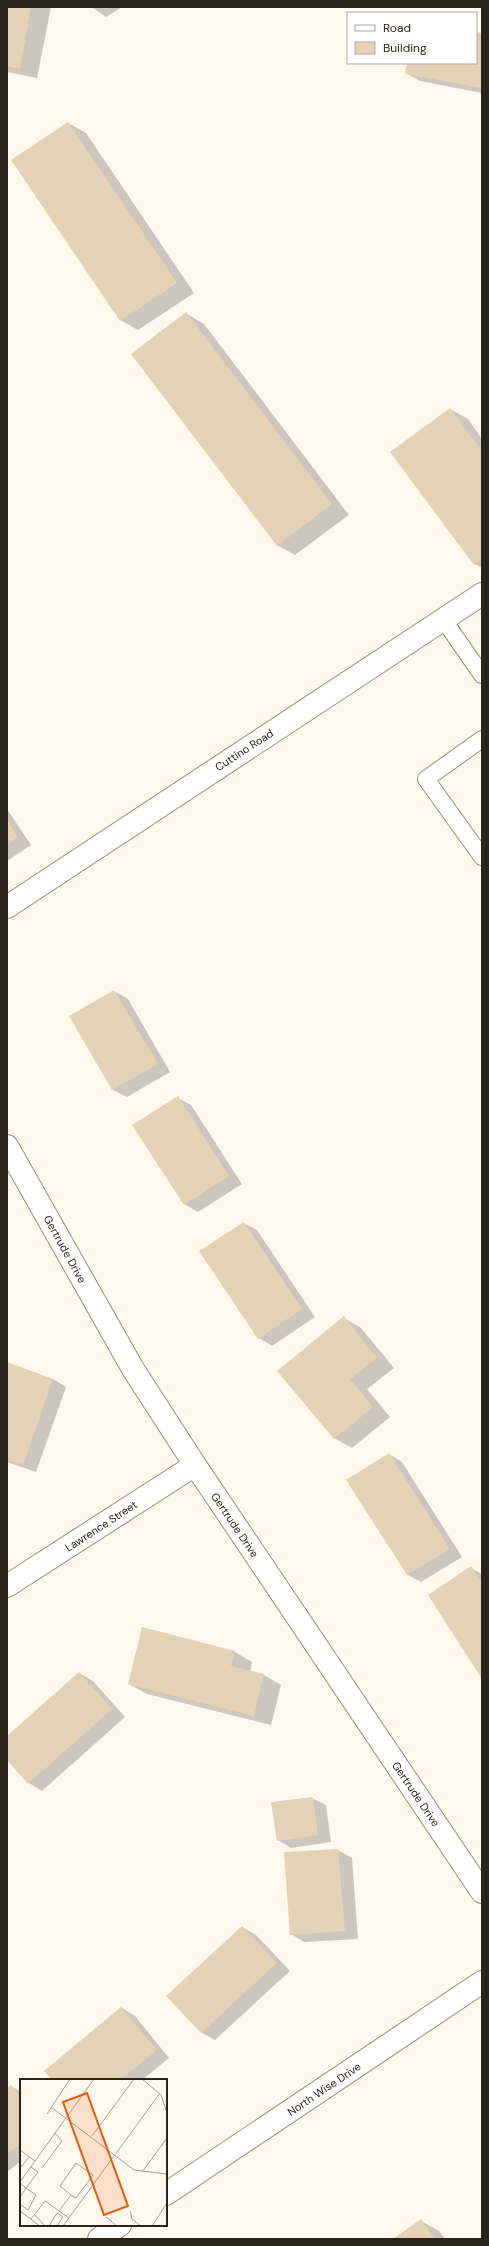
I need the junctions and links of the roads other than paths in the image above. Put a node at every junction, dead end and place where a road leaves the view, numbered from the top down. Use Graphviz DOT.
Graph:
graph roads {
  1 [pos="482,594"];
  2 [pos="443,619"];
  3 [pos="482,675"];
  4 [pos="482,739"];
  5 [pos="482,857"];
  6 [pos="7,907"];
  7 [pos="7,1146"];
  8 [pos="195,1465"];
  9 [pos="7,1586"];
  10 [pos="482,1892"];
  11 [pos="482,1982"];
  12 [pos="167,2193"];
  13 [pos="118,2226"];
  14 [pos="99,2239"];
  1 -- 2 [label="street, Cuttino Road"];
  2 -- 3 [label="lane"];
  2 -- 6 [label="street, Cuttino Road"];
  4 -- 5 [label="lane"];
  7 -- 8 [label="street, Gertrude Drive"];
  8 -- 9 [label="street, Lawrence Street"];
  8 -- 10 [label="street, Gertrude Drive"];
  11 -- 12 [label="street, North Wise Drive"];
  13 -- 14 [label="street"];
}
